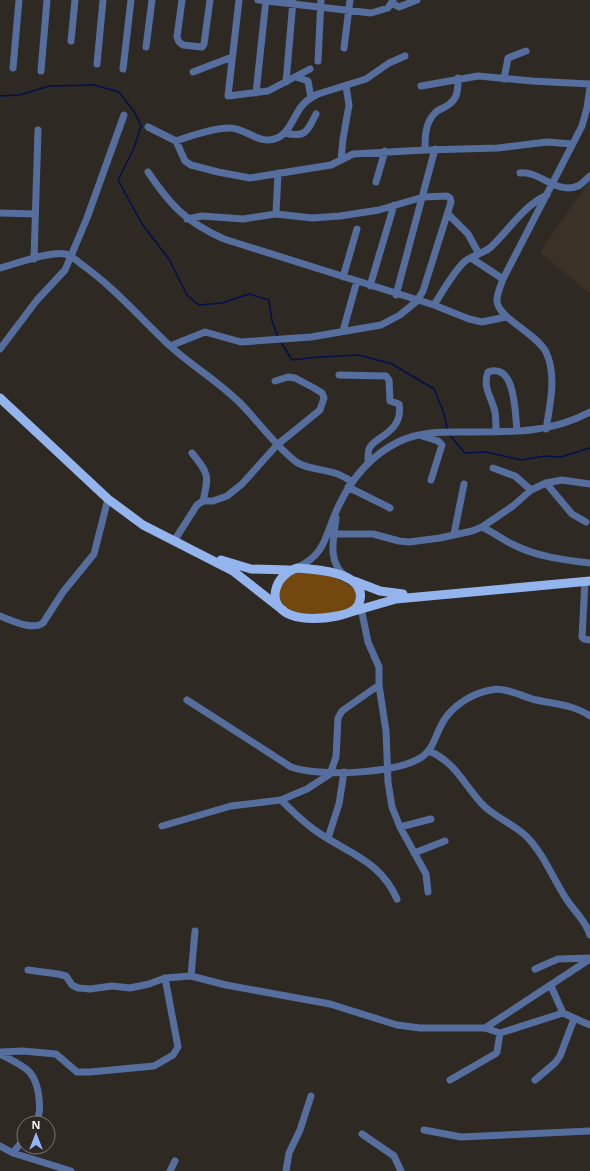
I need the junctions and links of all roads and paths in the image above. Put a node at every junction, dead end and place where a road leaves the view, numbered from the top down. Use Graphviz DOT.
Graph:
graph roads {
  1 [pos="19,0"];
  2 [pos="47,0"];
  3 [pos="75,0"];
  4 [pos="104,0"];
  5 [pos="132,0"];
  6 [pos="152,0"];
  7 [pos="182,0"];
  8 [pos="210,0"];
  9 [pos="239,0"];
  10 [pos="258,0"];
  11 [pos="266,0"];
  12 [pos="350,0"];
  13 [pos="417,0"];
  14 [pos="293,2"];
  15 [pos="392,2"];
  16 [pos="321,3"];
  17 [pos="349,10"];
  18 [pos="71,41"];
  19 [pos="146,47"];
  20 [pos="344,48"];
  21 [pos="526,51"];
  22 [pos="405,56"];
  23 [pos="232,57"];
  24 [pos="318,61"];
  25 [pos="97,64"];
  26 [pos="13,68"];
  27 [pos="123,69"];
  28 [pos="310,69"];
  29 [pos="40,71"];
  30 [pos="193,72"];
  31 [pos="296,77"];
  32 [pos="458,78"];
  33 [pos="504,79"];
  34 [pos="286,82"];
  35 [pos="590,84"];
  36 [pos="346,86"];
  37 [pos="421,86"];
  38 [pos="590,87"];
  39 [pos="256,93"];
  40 [pos="311,98"];
  41 [pos="316,114"];
  42 [pos="124,115"];
  43 [pos="148,127"];
  44 [pos="38,130"];
  45 [pos="285,132"];
  46 [pos="176,141"];
  47 [pos="572,144"];
  48 [pos="435,149"];
  49 [pos="424,150"];
  50 [pos="385,152"];
  51 [pos="341,160"];
  52 [pos="148,172"];
  53 [pos="278,173"];
  54 [pos="520,173"];
  55 [pos="590,176"];
  56 [pos="376,182"];
  57 [pos="553,185"];
  58 [pos="547,195"];
  59 [pos="423,197"];
  60 [pos="394,205"];
  61 [pos="0,213"];
  62 [pos="35,214"];
  63 [pos="276,214"];
  64 [pos="448,214"];
  65 [pos="187,219"];
  66 [pos="357,229"];
  67 [pos="479,254"];
  68 [pos="71,257"];
  69 [pos="34,258"];
  70 [pos="470,258"];
  71 [pos="0,268"];
  72 [pos="343,277"];
  73 [pos="503,279"];
  74 [pos="357,281"];
  75 [pos="370,286"];
  76 [pos="396,295"];
  77 [pos="417,301"];
  78 [pos="434,305"];
  79 [pos="506,317"];
  80 [pos="343,331"];
  81 [pos="170,346"];
  82 [pos="0,349"];
  83 [pos="339,375"];
  84 [pos="275,381"];
  85 [pos="0,398"];
  86 [pos="590,412"];
  87 [pos="546,429"];
  88 [pos="517,431"];
  89 [pos="496,432"];
  90 [pos="418,434"];
  91 [pos="277,445"];
  92 [pos="192,453"];
  93 [pos="368,462"];
  94 [pos="493,468"];
  95 [pos="431,480"];
  96 [pos="546,483"];
  97 [pos="350,484"];
  98 [pos="464,484"];
  99 [pos="590,484"];
  100 [pos="531,490"];
  101 [pos="108,499"];
  102 [pos="203,501"];
  103 [pos="338,506"];
  104 [pos="390,508"];
  105 [pos="586,522"];
  106 [pos="482,526"];
  107 [pos="334,534"];
  108 [pos="454,534"];
  109 [pos="174,541"];
  110 [pos="193,551"];
  111 [pos="590,563"];
  112 [pos="293,569"];
  113 [pos="350,579"];
  114 [pos="588,581"];
  115 [pos="452,593"];
  116 [pos="361,608"];
  117 [pos="284,611"];
  118 [pos="351,612"];
  119 [pos="0,616"];
  120 [pos="590,640"];
  121 [pos="379,684"];
  122 [pos="187,700"];
  123 [pos="590,716"];
  124 [pos="429,751"];
  125 [pos="387,768"];
  126 [pos="344,772"];
  127 [pos="330,774"];
  128 [pos="281,800"];
  129 [pos="431,818"];
  130 [pos="162,826"];
  131 [pos="400,827"];
  132 [pos="328,838"];
  133 [pos="446,841"];
  134 [pos="414,853"];
  135 [pos="428,892"];
  136 [pos="396,899"];
  137 [pos="195,931"];
  138 [pos="590,935"];
  139 [pos="590,959"];
  140 [pos="535,969"];
  141 [pos="28,970"];
  142 [pos="191,976"];
  143 [pos="165,978"];
  144 [pos="551,986"];
  145 [pos="563,1013"];
  146 [pos="574,1019"];
  147 [pos="590,1025"];
  148 [pos="485,1028"];
  149 [pos="500,1033"];
  150 [pos="0,1053"];
  151 [pos="450,1080"];
  152 [pos="535,1080"];
  153 [pos="311,1096"];
  154 [pos="39,1115"];
  155 [pos="424,1130"];
  156 [pos="590,1131"];
  157 [pos="362,1134"];
  158 [pos="0,1146"];
  159 [pos="16,1149"];
  160 [pos="13,1153"];
  161 [pos="175,1160"];
  162 [pos="72,1171"];
  163 [pos="170,1171"];
  164 [pos="286,1171"];
  165 [pos="401,1171"];
  1 -- 26 [label="street"];
  2 -- 29 [label="street"];
  3 -- 18 [label="street"];
  4 -- 25 [label="street"];
  5 -- 27 [label="street"];
  6 -- 19 [label="street"];
  7 -- 8 [label="street"];
  9 -- 23 [label="street"];
  10 -- 11 [label="street"];
  11 -- 14 [label="street"];
  11 -- 39 [label="street"];
  12 -- 17 [label="street"];
  13 -- 15 [label="street"];
  14 -- 16 [label="street"];
  14 -- 34 [label="street"];
  15 -- 17 [label="street"];
  16 -- 17 [label="street"];
  16 -- 24 [label="street"];
  17 -- 20 [label="street"];
  21 -- 33 [label="street"];
  22 -- 36 [label="street"];
  23 -- 30 [label="street"];
  23 -- 39 [label="street"];
  28 -- 31 [label="street"];
  31 -- 34 [label="street"];
  31 -- 40 [label="street"];
  32 -- 33 [label="street"];
  32 -- 37 [label="street"];
  32 -- 49 [label="street"];
  33 -- 35 [label="street"];
  34 -- 39 [label="street"];
  36 -- 40 [label="street"];
  36 -- 51 [label="street"];
  38 -- 47 [label="street"];
  40 -- 45 [label="street"];
  41 -- 45 [label="street"];
  42 -- 68 [label="street"];
  43 -- 46 [label="street"];
  44 -- 62 [label="street"];
  45 -- 46 [label="street"];
  46 -- 53 [label="street"];
  47 -- 48 [label="street"];
  47 -- 57 [label="street"];
  48 -- 49 [label="street"];
  48 -- 59 [label="street"];
  49 -- 50 [label="street"];
  50 -- 51 [label="street"];
  50 -- 56 [label="street"];
  51 -- 53 [label="street"];
  52 -- 65 [label="street"];
  53 -- 63 [label="street"];
  54 -- 57 [label="street"];
  55 -- 57 [label="street"];
  57 -- 58 [label="street"];
  58 -- 67 [label="street"];
  58 -- 73 [label="street"];
  59 -- 60 [label="street"];
  59 -- 64 [label="street"];
  59 -- 76 [label="street"];
  60 -- 63 [label="street"];
  60 -- 75 [label="street"];
  61 -- 62 [label="street"];
  62 -- 69 [label="street"];
  63 -- 65 [label="street"];
  64 -- 67 [label="street"];
  64 -- 77 [label="street"];
  65 -- 72 [label="street"];
  66 -- 72 [label="street"];
  67 -- 70 [label="street"];
  68 -- 69 [label="street"];
  68 -- 81 [label="street"];
  68 -- 82 [label="street"];
  69 -- 71 [label="street"];
  70 -- 73 [label="street"];
  70 -- 78 [label="street"];
  72 -- 74 [label="street"];
  73 -- 79 [label="street"];
  74 -- 75 [label="street"];
  74 -- 80 [label="street"];
  75 -- 76 [label="street"];
  76 -- 77 [label="street"];
  77 -- 78 [label="street"];
  77 -- 80 [label="street"];
  78 -- 79 [label="street"];
  79 -- 87 [label="street"];
  80 -- 81 [label="street"];
  81 -- 91 [label="street"];
  83 -- 93 [label="street"];
  84 -- 91 [label="street"];
  85 -- 101 [label="main road"];
  86 -- 87 [label="street"];
  87 -- 88 [label="street"];
  88 -- 89 [label="street"];
  88 -- 89 [label="street"];
  89 -- 90 [label="street"];
  90 -- 93 [label="street"];
  90 -- 95 [label="street"];
  91 -- 97 [label="street"];
  91 -- 102 [label="street"];
  92 -- 102 [label="street"];
  93 -- 97 [label="street"];
  94 -- 100 [label="street"];
  96 -- 99 [label="street"];
  96 -- 100 [label="street"];
  96 -- 105 [label="street"];
  97 -- 103 [label="street"];
  97 -- 104 [label="street"];
  98 -- 108 [label="street"];
  100 -- 106 [label="street"];
  101 -- 109 [label="main road"];
  101 -- 119 [label="street"];
  102 -- 109 [label="street"];
  103 -- 107 [label="street"];
  103 -- 112 [label="street"];
  106 -- 108 [label="street"];
  106 -- 111 [label="street"];
  107 -- 108 [label="street"];
  107 -- 113 [label="street"];
  109 -- 110 [label="main road"];
  110 -- 112 [label="main road"];
  110 -- 117 [label="main road"];
  112 -- 113 [label="main road"];
  112 -- 117 [label="main road"];
  113 -- 115 [label="main road"];
  113 -- 118 [label="main road"];
  114 -- 115 [label="main road"];
  114 -- 120 [label="street"];
  115 -- 116 [label="main road"];
  116 -- 118 [label="main road"];
  116 -- 121 [label="street"];
  117 -- 118 [label="main road"];
  121 -- 125 [label="street"];
  121 -- 127 [label="street"];
  122 -- 127 [label="street"];
  123 -- 124 [label="street"];
  124 -- 125 [label="street"];
  124 -- 138 [label="street"];
  125 -- 126 [label="street"];
  125 -- 131 [label="street"];
  126 -- 127 [label="street"];
  126 -- 132 [label="street"];
  127 -- 128 [label="street"];
  128 -- 130 [label="street"];
  128 -- 132 [label="street"];
  129 -- 131 [label="street"];
  131 -- 134 [label="street"];
  132 -- 136 [label="street"];
  133 -- 134 [label="street"];
  134 -- 135 [label="street"];
  137 -- 142 [label="street"];
  139 -- 140 [label="street"];
  139 -- 144 [label="street"];
  141 -- 143 [label="street"];
  142 -- 143 [label="street"];
  142 -- 148 [label="street"];
  143 -- 150 [label="street"];
  144 -- 145 [label="street"];
  144 -- 148 [label="street"];
  145 -- 146 [label="street"];
  145 -- 149 [label="street"];
  146 -- 147 [label="street"];
  146 -- 152 [label="street"];
  148 -- 149 [label="street"];
  149 -- 151 [label="street"];
  150 -- 154 [label="street"];
  153 -- 164 [label="street"];
  155 -- 156 [label="street"];
  157 -- 165 [label="street"];
  158 -- 160 [label="street"];
  159 -- 160 [label="street"];
  160 -- 162 [label="street"];
  161 -- 163 [label="street"];
}
